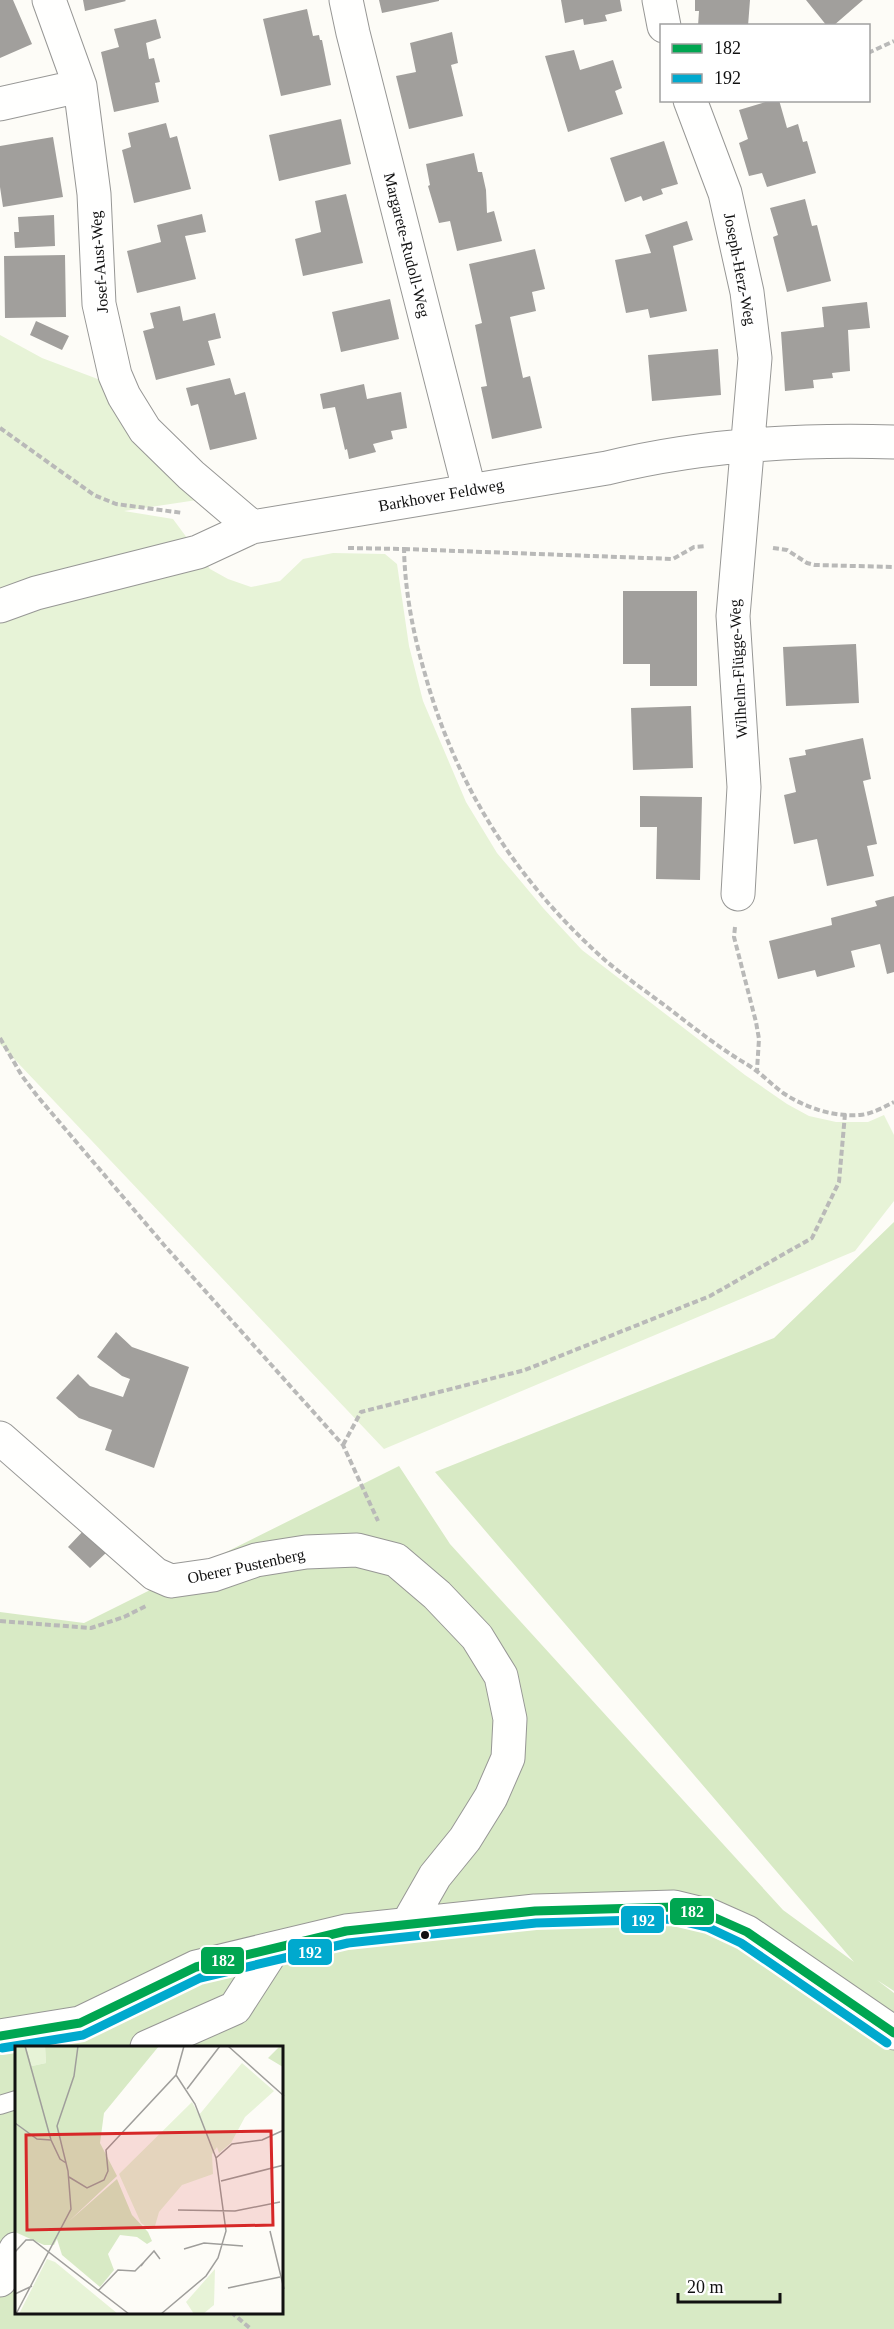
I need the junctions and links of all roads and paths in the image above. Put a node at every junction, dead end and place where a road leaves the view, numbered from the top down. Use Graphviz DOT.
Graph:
graph roads {
  1 [pos="49,0"];
  2 [pos="346,0"];
  3 [pos="659,0"];
  4 [pos="664,24"];
  5 [pos="894,41"];
  6 [pos="870,51"];
  7 [pos="80,86"];
  8 [pos="691,102"];
  9 [pos="0,104"];
  10 [pos="0,428"];
  11 [pos="894,442"];
  12 [pos="748,444"];
  13 [pos="469,489"];
  14 [pos="185,513"];
  15 [pos="252,527"];
  16 [pos="341,548"];
  17 [pos="737,548"];
  18 [pos="404,549"];
  19 [pos="894,567"];
  20 [pos="0,606"];
  21 [pos="738,894"];
  22 [pos="0,1038"];
  23 [pos="756,1070"];
  24 [pos="894,1102"];
  25 [pos="845,1114"];
  26 [pos="0,1438"];
  27 [pos="343,1445"];
  28 [pos="396,1560"];
  29 [pos="171,1581"];
  30 [pos="0,1621"];
  31 [pos="407,1924"];
  32 [pos="273,1949"];
  33 [pos="894,2033"];
  34 [pos="0,2036"];
  35 [pos="149,2046"];
  36 [pos="15,2100"];
  37 [pos="0,2105"];
  38 [pos="15,2251"];
  39 [pos="0,2280"];
  40 [pos="232,2314"];
  41 [pos="251,2329"];
  1 -- 7 [label="street, Josef-Aust-Weg"];
  2 -- 13 [label="street, Margarete-Rudoll-Weg"];
  3 -- 4 [label="street"];
  5 -- 6 [label="path"];
  7 -- 9 [label="street"];
  7 -- 15 [label="street, Josef-Aust-Weg"];
  8 -- 12 [label="street, Joseph-Herz-Weg"];
  10 -- 14 [label="path"];
  11 -- 12 [label="street, Barkhover Feldweg"];
  12 -- 13 [label="street, Barkhover Feldweg"];
  12 -- 17 [label="street, Wilhelm-Flügge-Weg"];
  13 -- 15 [label="street, Barkhover Feldweg"];
  15 -- 20 [label="street, Barkhover Feldweg"];
  16 -- 18 [label="path"];
  17 -- 18 [label="path"];
  17 -- 19 [label="path"];
  17 -- 21 [label="street, Wilhelm-Flügge-Weg"];
  18 -- 23 [label="path"];
  21 -- 23 [label="path"];
  22 -- 27 [label="path"];
  23 -- 25 [label="path"];
  24 -- 25 [label="path"];
  25 -- 27 [label="path"];
  26 -- 29 [label="street, Oberer Pustenberg"];
  27 -- 28 [label="path"];
  28 -- 29 [label="street, Oberer Pustenberg"];
  28 -- 31 [label="street, Oberer Pustenberg"];
  29 -- 30 [label="path"];
  31 -- 32 [label="street"];
  31 -- 33 [label="street"];
  32 -- 34 [label="street"];
  32 -- 35 [label="street"];
  36 -- 37 [label="lane"];
  38 -- 39 [label="street"];
  40 -- 41 [label="path"];
}
